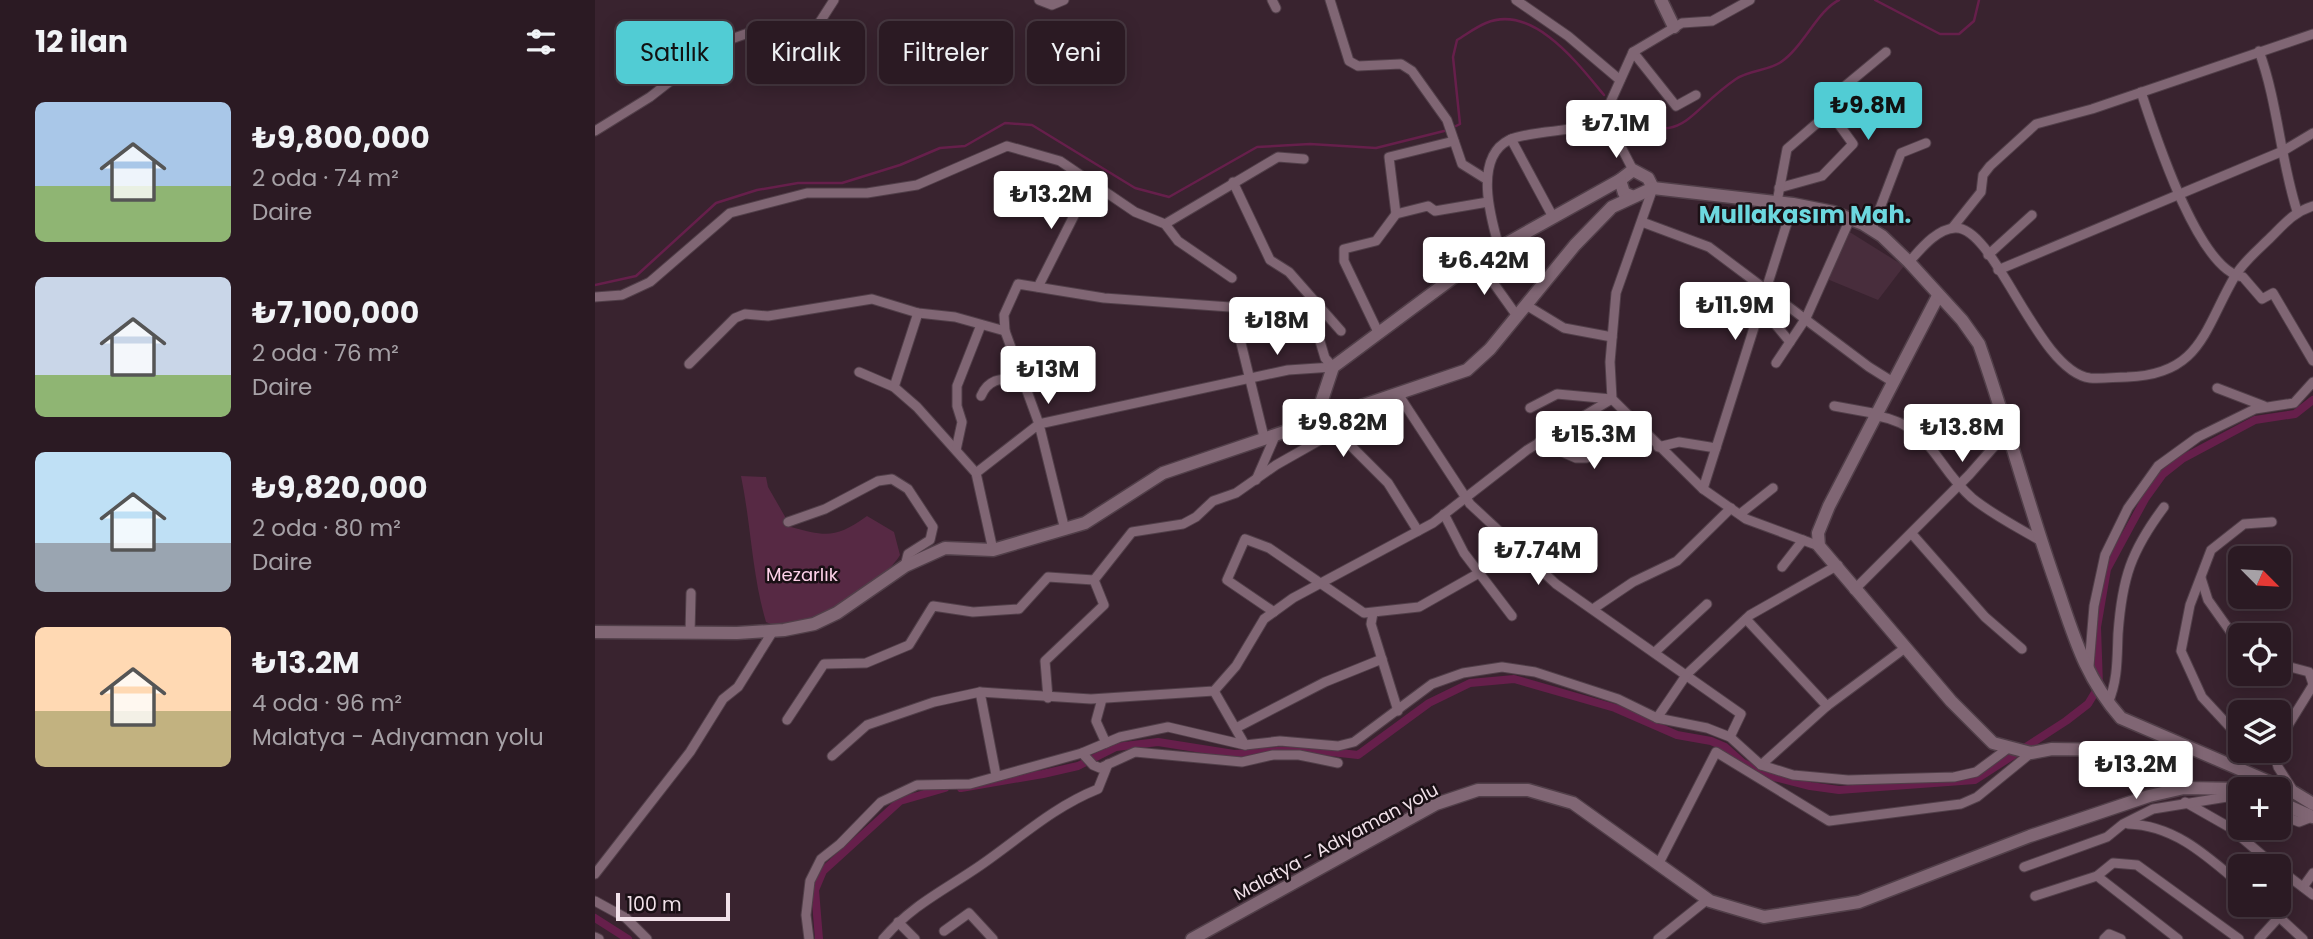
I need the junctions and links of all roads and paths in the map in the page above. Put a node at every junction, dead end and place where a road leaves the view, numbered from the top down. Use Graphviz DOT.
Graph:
graph roads {
  1 [pos="834,0"];
  2 [pos="1039,0"];
  3 [pos="1064,0"];
  4 [pos="1330,0"];
  5 [pos="1515,0"];
  6 [pos="1661,0"];
  7 [pos="1750,0"];
  8 [pos="1674,27"];
  9 [pos="2313,34"];
  10 [pos="2259,51"];
  11 [pos="1633,52"];
  12 [pos="1886,52"];
  13 [pos="1620,80"];
  14 [pos="2141,92"];
  15 [pos="1696,95"];
  16 [pos="1830,111"];
  17 [pos="595,131"];
  18 [pos="2313,133"];
  19 [pos="1605,134"];
  20 [pos="1511,139"];
  21 [pos="1454,141"];
  22 [pos="1926,143"];
  23 [pos="2283,151"];
  24 [pos="1304,159"];
  25 [pos="1633,170"];
  26 [pos="1486,179"];
  27 [pos="1620,180"];
  28 [pos="1091,182"];
  29 [pos="1233,182"];
  30 [pos="1653,188"];
  31 [pos="1779,188"];
  32 [pos="2178,194"];
  33 [pos="1631,196"];
  34 [pos="1488,202"];
  35 [pos="1777,202"];
  36 [pos="1793,204"];
  37 [pos="2313,206"];
  38 [pos="2297,211"];
  39 [pos="1396,214"];
  40 [pos="2032,215"];
  41 [pos="1553,217"];
  42 [pos="1850,219"];
  43 [pos="1642,222"];
  44 [pos="1165,223"];
  45 [pos="1953,227"];
  46 [pos="1872,229"];
  47 [pos="1499,247"];
  48 [pos="1988,255"];
  49 [pos="1477,260"];
  50 [pos="1909,262"];
  51 [pos="1999,270"];
  52 [pos="2236,276"];
  53 [pos="1232,278"];
  54 [pos="1038,287"];
  55 [pos="1767,290"];
  56 [pos="1938,296"];
  57 [pos="595,297"];
  58 [pos="1526,305"];
  59 [pos="1761,307"];
  60 [pos="1244,308"];
  61 [pos="918,313"];
  62 [pos="1517,316"];
  63 [pos="1806,318"];
  64 [pos="981,325"];
  65 [pos="1005,331"];
  66 [pos="1341,331"];
  67 [pos="1378,332"];
  68 [pos="1612,337"];
  69 [pos="1790,342"];
  70 [pos="2313,361"];
  71 [pos="1776,363"];
  72 [pos="689,364"];
  73 [pos="1333,367"];
  74 [pos="859,372"];
  75 [pos="1022,378"];
  76 [pos="1249,378"];
  77 [pos="1893,382"];
  78 [pos="2313,383"];
  79 [pos="894,387"];
  80 [pos="2217,388"];
  81 [pos="1398,394"];
  82 [pos="981,396"];
  83 [pos="1612,399"];
  84 [pos="1383,400"];
  85 [pos="1834,406"];
  86 [pos="2266,407"];
  87 [pos="1531,408"];
  88 [pos="1878,415"];
  89 [pos="1039,424"];
  90 [pos="1308,424"];
  91 [pos="1343,427"];
  92 [pos="1642,431"];
  93 [pos="2006,433"];
  94 [pos="1270,435"];
  95 [pos="1539,442"];
  96 [pos="1658,447"];
  97 [pos="1716,448"];
  98 [pos="956,450"];
  99 [pos="1265,457"];
  100 [pos="1270,470"];
  101 [pos="976,473"];
  102 [pos="1256,481"];
  103 [pos="1959,485"];
  104 [pos="1773,488"];
  105 [pos="1703,489"];
  106 [pos="1467,496"];
  107 [pos="2164,507"];
  108 [pos="1731,508"];
  109 [pos="1444,514"];
  110 [pos="1740,514"];
  111 [pos="788,522"];
  112 [pos="2272,522"];
  113 [pos="1065,530"];
  114 [pos="1418,531"];
  115 [pos="1912,534"];
  116 [pos="1803,540"];
  117 [pos="2041,541"];
  118 [pos="1819,546"];
  119 [pos="993,550"];
  120 [pos="1838,565"];
  121 [pos="905,566"];
  122 [pos="1782,567"];
  123 [pos="1479,573"];
  124 [pos="2201,577"];
  125 [pos="1094,580"];
  126 [pos="1321,583"];
  127 [pos="1854,590"];
  128 [pos="691,593"];
  129 [pos="1707,604"];
  130 [pos="1593,609"];
  131 [pos="1274,612"];
  132 [pos="1373,613"];
  133 [pos="1512,616"];
  134 [pos="1746,619"];
  135 [pos="2228,628"];
  136 [pos="773,631"];
  137 [pos="595,632"];
  138 [pos="690,633"];
  139 [pos="1905,648"];
  140 [pos="2022,649"];
  141 [pos="1655,652"];
  142 [pos="1382,659"];
  143 [pos="2291,668"];
  144 [pos="1687,674"];
  145 [pos="2313,685"];
  146 [pos="2098,689"];
  147 [pos="1214,691"];
  148 [pos="980,692"];
  149 [pos="1048,698"];
  150 [pos="1102,699"];
  151 [pos="1827,706"];
  152 [pos="1398,711"];
  153 [pos="1657,718"];
  154 [pos="787,720"];
  155 [pos="2291,721"];
  156 [pos="2228,725"];
  157 [pos="1236,728"];
  158 [pos="1730,737"];
  159 [pos="1106,743"];
  160 [pos="1245,745"];
  161 [pos="2021,752"];
  162 [pos="2198,752"];
  163 [pos="832,756"];
  164 [pos="1087,758"];
  165 [pos="1338,762"];
  166 [pos="2279,763"];
  167 [pos="1108,764"];
  168 [pos="1761,765"];
  169 [pos="996,775"];
  170 [pos="2228,789"];
  171 [pos="2295,793"];
  172 [pos="2228,799"];
  173 [pos="2185,802"];
  174 [pos="2291,806"];
  175 [pos="2313,813"];
  176 [pos="2291,819"];
  177 [pos="2123,824"];
  178 [pos="2261,854"];
  179 [pos="1659,863"];
  180 [pos="2024,867"];
  181 [pos="2313,873"];
  182 [pos="595,874"];
  183 [pos="2228,875"];
  184 [pos="2097,877"];
  185 [pos="2291,878"];
  186 [pos="2303,887"];
  187 [pos="2313,895"];
  188 [pos="2035,896"];
  189 [pos="1708,899"];
  190 [pos="595,901"];
  191 [pos="2279,917"];
  192 [pos="898,922"];
  193 [pos="944,931"];
  194 [pos="647,939"];
  195 [pos="809,939"];
  196 [pos="883,939"];
  197 [pos="915,939"];
  198 [pos="993,939"];
  199 [pos="1192,939"];
  200 [pos="1658,939"];
  201 [pos="2104,939"];
  202 [pos="2121,939"];
  203 [pos="2178,939"];
  204 [pos="2239,939"];
  205 [pos="2259,939"];
  206 [pos="2302,939"];
  1 -- 17 [label="street"];
  2 -- 3 [label="street"];
  4 -- 21 [label="street"];
  5 -- 13 [label="street"];
  6 -- 8 [label="main road"];
  7 -- 8 [label="street"];
  8 -- 11 [label="street"];
  9 -- 10 [label="street"];
  10 -- 14 [label="street"];
  10 -- 23 [label="street"];
  11 -- 13 [label="street"];
  11 -- 15 [label="street"];
  12 -- 16 [label="street"];
  13 -- 19 [label="street"];
  14 -- 32 [label="street"];
  14 -- 45 [label="street"];
  16 -- 31 [label="street"];
  16 -- 31 [label="street"];
  18 -- 23 [label="street"];
  19 -- 20 [label="street"];
  19 -- 25 [label="street"];
  20 -- 26 [label="street"];
  20 -- 41 [label="street"];
  21 -- 26 [label="street"];
  21 -- 39 [label="street"];
  22 -- 46 [label="street"];
  23 -- 32 [label="street"];
  23 -- 38 [label="street"];
  24 -- 29 [label="street"];
  25 -- 27 [label="main road"];
  25 -- 30 [label="main road"];
  26 -- 34 [label="street"];
  27 -- 33 [label="main road"];
  27 -- 41 [label="main road"];
  28 -- 44 [label="street"];
  28 -- 54 [label="street"];
  28 -- 57 [label="street"];
  29 -- 44 [label="street"];
  29 -- 66 [label="street"];
  30 -- 33 [label="main road"];
  30 -- 35 [label="main road"];
  30 -- 43 [label="street"];
  31 -- 35 [label="street"];
  32 -- 51 [label="street"];
  32 -- 52 [label="street"];
  33 -- 58 [label="main road"];
  34 -- 39 [label="street"];
  34 -- 47 [label="street"];
  35 -- 36 [label="main road"];
  36 -- 42 [label="main road"];
  36 -- 55 [label="street"];
  37 -- 38 [label="street"];
  38 -- 52 [label="street"];
  39 -- 67 [label="street"];
  40 -- 48 [label="street"];
  41 -- 47 [label="main road"];
  42 -- 46 [label="main road"];
  42 -- 63 [label="street"];
  43 -- 55 [label="street"];
  43 -- 68 [label="street"];
  44 -- 53 [label="street"];
  45 -- 48 [label="street"];
  45 -- 50 [label="street"];
  46 -- 50 [label="main road"];
  47 -- 49 [label="main road"];
  48 -- 51 [label="street"];
  49 -- 62 [label="street"];
  49 -- 67 [label="main road"];
  50 -- 56 [label="main road"];
  51 -- 52 [label="street"];
  52 -- 70 [label="street"];
  54 -- 60 [label="street"];
  54 -- 65 [label="street"];
  55 -- 59 [label="street"];
  55 -- 63 [label="street"];
  56 -- 77 [label="main road"];
  56 -- 93 [label="main road"];
  58 -- 62 [label="main road"];
  58 -- 68 [label="street"];
  59 -- 69 [label="street"];
  59 -- 97 [label="street"];
  60 -- 73 [label="street"];
  60 -- 76 [label="street"];
  61 -- 64 [label="street"];
  61 -- 72 [label="street"];
  61 -- 79 [label="street"];
  62 -- 81 [label="main road"];
  63 -- 69 [label="street"];
  63 -- 77 [label="street"];
  64 -- 65 [label="street"];
  64 -- 98 [label="street"];
  65 -- 75 [label="street"];
  67 -- 73 [label="main road"];
  68 -- 83 [label="street"];
  69 -- 71 [label="street"];
  73 -- 76 [label="street"];
  73 -- 90 [label="main road"];
  74 -- 79 [label="street"];
  75 -- 82 [label="street"];
  75 -- 89 [label="street"];
  76 -- 89 [label="street"];
  76 -- 94 [label="street"];
  77 -- 88 [label="main road"];
  78 -- 86 [label="street"];
  79 -- 98 [label="street"];
  80 -- 86 [label="street"];
  81 -- 84 [label="main road"];
  81 -- 106 [label="street"];
  83 -- 87 [label="street"];
  83 -- 92 [label="street"];
  83 -- 95 [label="street"];
  84 -- 90 [label="main road"];
  84 -- 91 [label="street"];
  85 -- 88 [label="street"];
  86 -- 146 [label="street"];
  88 -- 103 [label="street"];
  88 -- 118 [label="main road"];
  89 -- 101 [label="street"];
  89 -- 113 [label="street"];
  90 -- 94 [label="main road"];
  91 -- 100 [label="street"];
  91 -- 114 [label="street"];
  92 -- 95 [label="street"];
  92 -- 96 [label="street"];
  93 -- 103 [label="street"];
  93 -- 117 [label="main road"];
  94 -- 99 [label="street"];
  94 -- 113 [label="main road"];
  95 -- 106 [label="street"];
  96 -- 97 [label="street"];
  96 -- 105 [label="street"];
  97 -- 105 [label="street"];
  98 -- 101 [label="street"];
  99 -- 100 [label="street"];
  99 -- 102 [label="street"];
  100 -- 102 [label="street"];
  101 -- 119 [label="street"];
  102 -- 125 [label="street"];
  103 -- 115 [label="street"];
  103 -- 117 [label="street"];
  104 -- 110 [label="street"];
  105 -- 108 [label="street"];
  106 -- 109 [label="street"];
  106 -- 130 [label="street"];
  107 -- 146 [label="street"];
  108 -- 110 [label="street"];
  108 -- 130 [label="street"];
  109 -- 114 [label="street"];
  109 -- 123 [label="street"];
  110 -- 116 [label="street"];
  111 -- 121 [label="street"];
  112 -- 124 [label="street"];
  113 -- 119 [label="main road"];
  114 -- 126 [label="street"];
  115 -- 127 [label="street"];
  115 -- 140 [label="street"];
  116 -- 118 [label="street"];
  116 -- 122 [label="street"];
  117 -- 146 [label="main road"];
  118 -- 120 [label="main road"];
  119 -- 121 [label="main road"];
  120 -- 127 [label="main road"];
  120 -- 134 [label="street"];
  121 -- 136 [label="main road"];
  123 -- 132 [label="street"];
  123 -- 133 [label="street"];
  124 -- 135 [label="street"];
  124 -- 156 [label="street"];
  125 -- 149 [label="street"];
  125 -- 154 [label="street"];
  126 -- 131 [label="street"];
  126 -- 131 [label="street"];
  126 -- 132 [label="street"];
  127 -- 139 [label="main road"];
  128 -- 138 [label="street"];
  129 -- 141 [label="street"];
  130 -- 141 [label="street"];
  131 -- 147 [label="street"];
  132 -- 142 [label="street"];
  134 -- 144 [label="street"];
  134 -- 151 [label="street"];
  136 -- 138 [label="main road"];
  136 -- 182 [label="street"];
  137 -- 138 [label="main road"];
  139 -- 151 [label="street"];
  139 -- 161 [label="main road"];
  141 -- 144 [label="street"];
  142 -- 152 [label="street"];
  142 -- 157 [label="street"];
  143 -- 145 [label="street"];
  144 -- 153 [label="street"];
  144 -- 158 [label="street"];
  145 -- 155 [label="street"];
  146 -- 162 [label="main road"];
  147 -- 150 [label="street"];
  147 -- 157 [label="street"];
  148 -- 149 [label="street"];
  148 -- 163 [label="street"];
  148 -- 169 [label="street"];
  149 -- 150 [label="street"];
  150 -- 159 [label="street"];
  151 -- 168 [label="street"];
  152 -- 153 [label="street"];
  152 -- 160 [label="street"];
  153 -- 158 [label="street"];
  157 -- 160 [label="street"];
  158 -- 168 [label="street"];
  159 -- 160 [label="street"];
  159 -- 164 [label="street"];
  161 -- 162 [label="main road"];
  161 -- 168 [label="street"];
  161 -- 179 [label="street"];
  162 -- 171 [label="main road"];
  164 -- 167 [label="street"];
  164 -- 169 [label="street"];
  165 -- 167 [label="street"];
  166 -- 171 [label="street"];
  167 -- 192 [label="street"];
  169 -- 195 [label="street"];
  170 -- 189 [label="main road, Malatya - Adıyaman yolu"];
  171 -- 175 [label="main road"];
  172 -- 173 [label="street"];
  173 -- 177 [label="street"];
  173 -- 178 [label="street"];
  174 -- 175 [label="main road"];
  175 -- 176 [label="street"];
  177 -- 180 [label="street"];
  177 -- 183 [label="street"];
  179 -- 189 [label="main road, Malatya - Adıyaman yolu"];
  179 -- 199 [label="main road, Malatya - Adıyaman yolu"];
  181 -- 186 [label="street"];
  184 -- 188 [label="street"];
  184 -- 203 [label="street"];
  184 -- 204 [label="street"];
  185 -- 186 [label="street"];
  186 -- 187 [label="street"];
  189 -- 200 [label="street"];
  190 -- 194 [label="street"];
  191 -- 205 [label="street"];
  191 -- 206 [label="street"];
  192 -- 196 [label="street"];
  192 -- 197 [label="street"];
  193 -- 198 [label="street"];
  201 -- 202 [label="street"];
}
